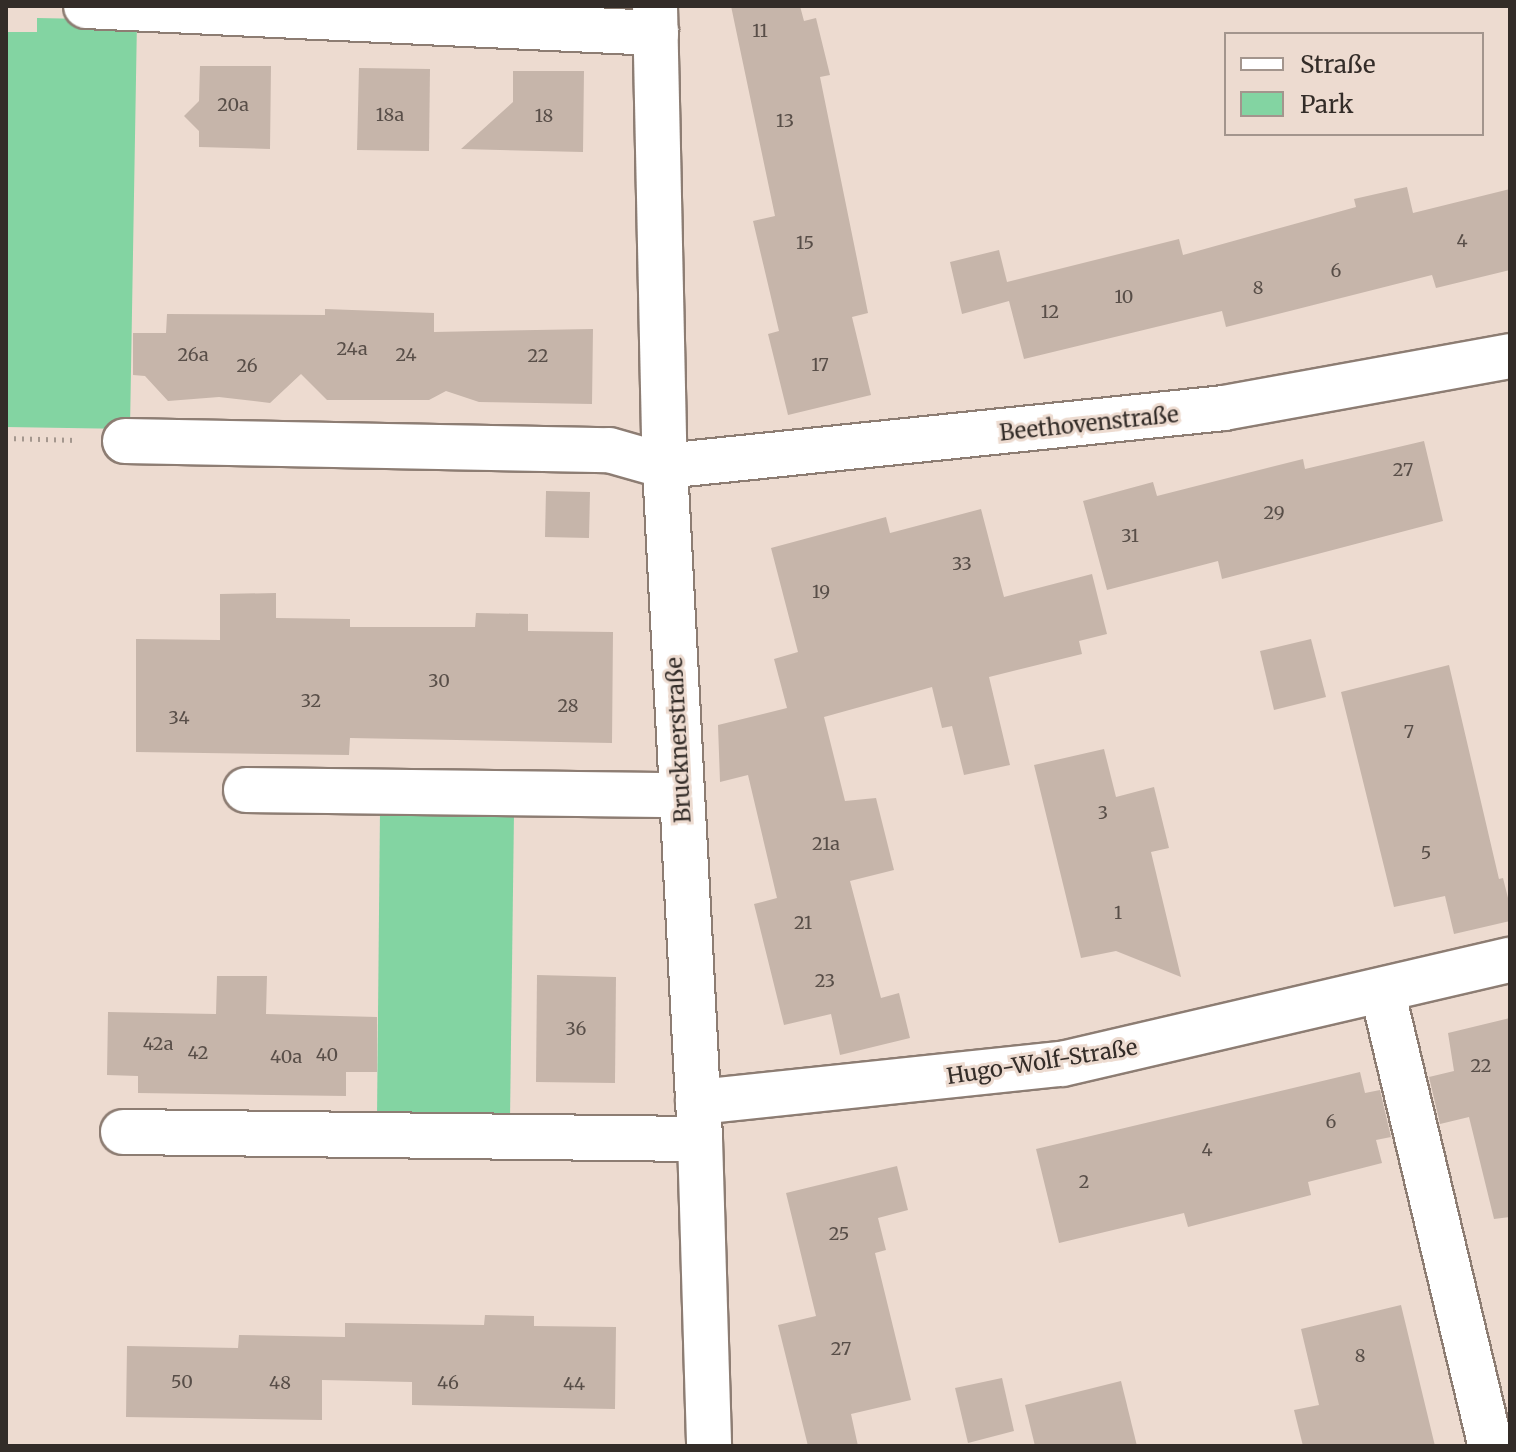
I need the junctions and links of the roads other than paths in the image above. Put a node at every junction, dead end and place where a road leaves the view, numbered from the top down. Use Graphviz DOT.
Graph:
graph roads {
  1 [pos="86,6"];
  2 [pos="656,20"];
  3 [pos="1510,356"];
  4 [pos="125,441"];
  5 [pos="665,466"];
  6 [pos="246,790"];
  7 [pos="681,795"];
  8 [pos="1510,960"];
  9 [pos="1382,990"];
  10 [pos="699,1121"];
  11 [pos="123,1132"];
  12 [pos="709,1446"];
  13 [pos="1491,1446"];
  1 -- 2 [label="street, Brucknerstraße"];
  2 -- 5 [label="street, Brucknerstraße"];
  3 -- 5 [label="street, Beethovenstraße"];
  4 -- 5 [label="street"];
  5 -- 7 [label="street, Brucknerstraße"];
  6 -- 7 [label="street"];
  7 -- 10 [label="street, Brucknerstraße"];
  8 -- 9 [label="street, Hugo-Wolf-Straße"];
  9 -- 10 [label="street, Hugo-Wolf-Straße"];
  9 -- 13 [label="street"];
  10 -- 11 [label="street, Hugo-Wolf-Straße"];
  10 -- 12 [label="street, Brucknerstraße"];
}
